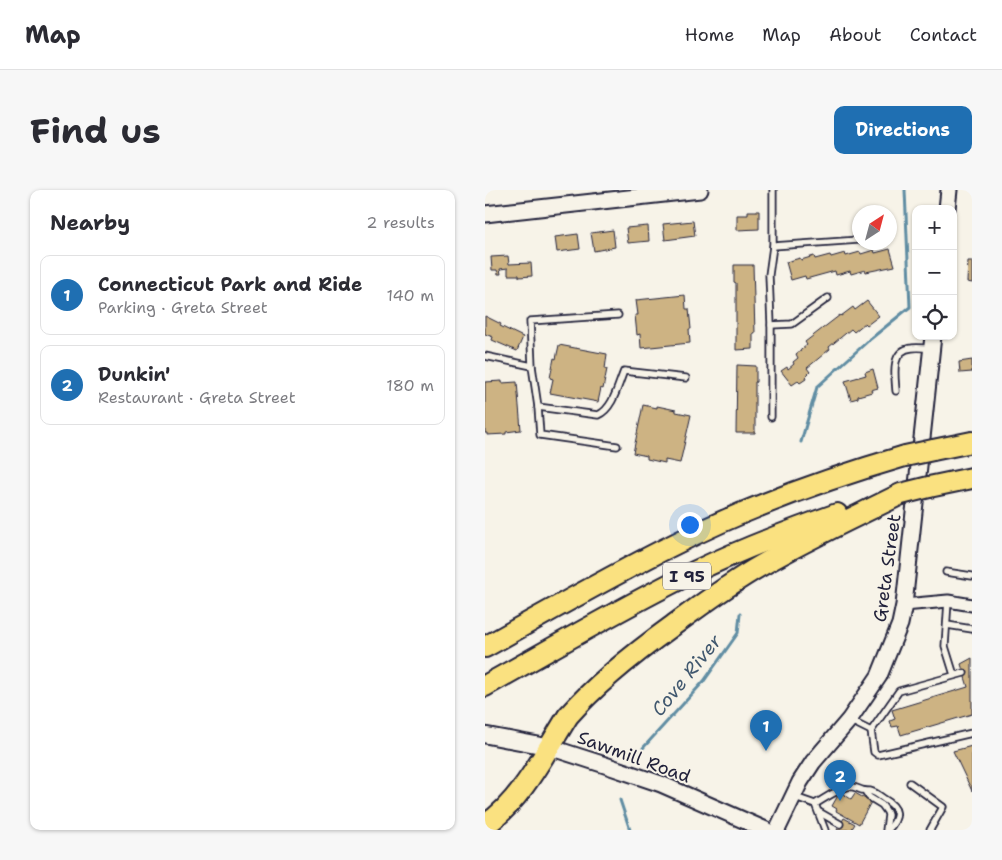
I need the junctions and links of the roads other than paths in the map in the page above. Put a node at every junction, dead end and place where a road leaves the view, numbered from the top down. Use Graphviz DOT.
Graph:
graph roads {
  1 [pos="700,190"];
  2 [pos="773,190"];
  3 [pos="949,190"];
  4 [pos="947,205"];
  5 [pos="485,214"];
  6 [pos="852,240"];
  7 [pos="773,246"];
  8 [pos="828,298"];
  9 [pos="618,315"];
  10 [pos="771,325"];
  11 [pos="932,342"];
  12 [pos="485,356"];
  13 [pos="532,366"];
  14 [pos="686,378"];
  15 [pos="897,391"];
  16 [pos="538,407"];
  17 [pos="771,417"];
  18 [pos="972,442"];
  19 [pos="617,446"];
  20 [pos="972,478"];
  21 [pos="901,494"];
  22 [pos="946,572"];
  23 [pos="972,576"];
  24 [pos="948,602"];
  25 [pos="972,603"];
  26 [pos="904,605"];
  27 [pos="947,625"];
  28 [pos="972,630"];
  29 [pos="485,647"];
  30 [pos="964,672"];
  31 [pos="954,675"];
  32 [pos="485,686"];
  33 [pos="849,720"];
  34 [pos="871,732"];
  35 [pos="972,733"];
  36 [pos="485,735"];
  37 [pos="549,747"];
  38 [pos="910,783"];
  39 [pos="865,791"];
  40 [pos="793,796"];
  41 [pos="815,804"];
  42 [pos="819,812"];
  43 [pos="840,824"];
  44 [pos="485,825"];
  45 [pos="825,828"];
  46 [pos="766,830"];
  47 [pos="777,830"];
  48 [pos="831,830"];
  49 [pos="887,830"];
  50 [pos="930,830"];
  1 -- 5 [label="street"];
  2 -- 7 [label="lane"];
  3 -- 4 [label="street"];
  6 -- 7 [label="lane"];
  7 -- 10 [label="lane"];
  8 -- 10 [label="lane"];
  9 -- 13 [label="lane"];
  10 -- 17 [label="lane"];
  11 -- 15 [label="lane"];
  11 -- 26 [label="street, Greta Street"];
  12 -- 13 [label="lane"];
  13 -- 16 [label="lane"];
  14 -- 16 [label="lane"];
  16 -- 19 [label="lane"];
  18 -- 29 [label="highway, I 95, bridge"];
  20 -- 21 [label="highway, I 95, bridge"];
  21 -- 32 [label="highway, I 95"];
  21 -- 37 [label="highway"];
  22 -- 23 [label="lane"];
  24 -- 25 [label="street"];
  24 -- 26 [label="street"];
  24 -- 27 [label="lane"];
  26 -- 33 [label="street, Greta Street"];
  27 -- 28 [label="lane"];
  27 -- 31 [label="lane"];
  30 -- 31 [label="lane"];
  31 -- 34 [label="lane"];
  33 -- 34 [label="lane"];
  33 -- 40 [label="street, Greta Street"];
  34 -- 35 [label="lane"];
  36 -- 37 [label="street, Sawmill Road"];
  37 -- 44 [label="highway"];
  37 -- 46 [label="street, Sawmill Road"];
  38 -- 50 [label="lane"];
  39 -- 41 [label="lane"];
  39 -- 49 [label="lane"];
  39 -- 49 [label="lane"];
  40 -- 41 [label="lane"];
  40 -- 47 [label="street, Greta Street"];
  41 -- 42 [label="lane"];
  42 -- 43 [label="lane"];
  42 -- 45 [label="lane"];
  45 -- 48 [label="lane"];
}
